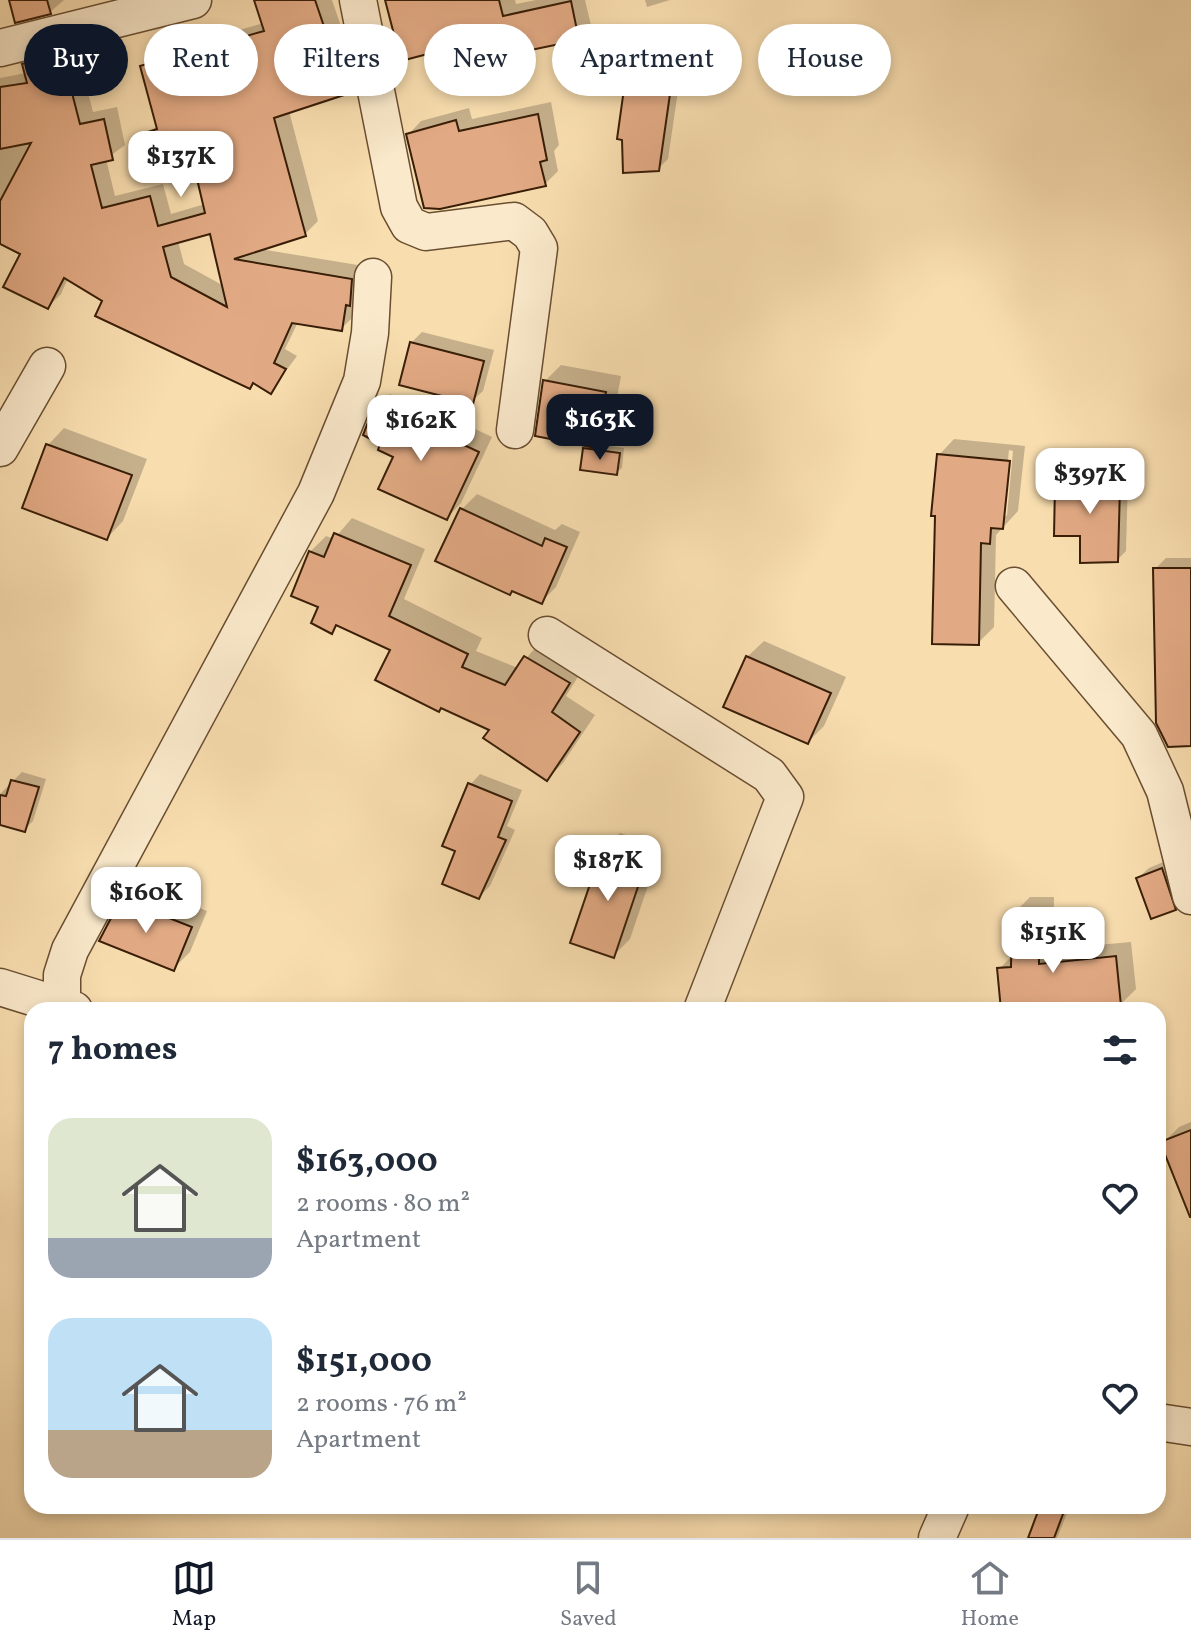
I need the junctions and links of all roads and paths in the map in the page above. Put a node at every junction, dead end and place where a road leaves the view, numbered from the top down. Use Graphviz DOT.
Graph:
graph roads {
  1 [pos="193,0"];
  2 [pos="358,0"];
  3 [pos="0,48"];
  4 [pos="373,277"];
  5 [pos="47,366"];
  6 [pos="515,430"];
  7 [pos="0,448"];
  8 [pos="1014,586"];
  9 [pos="547,635"];
  10 [pos="1191,896"];
  11 [pos="0,987"];
  12 [pos="49,1002"];
  13 [pos="67,1002"];
  14 [pos="705,1002"];
  15 [pos="1166,1423"];
  16 [pos="1191,1427"];
  17 [pos="948,1514"];
  18 [pos="937,1538"];
  1 -- 3 [label="street"];
  2 -- 6 [label="street"];
  4 -- 13 [label="street"];
  5 -- 7 [label="street"];
  8 -- 10 [label="street"];
  9 -- 14 [label="street"];
  11 -- 12 [label="street"];
  15 -- 16 [label="street"];
  17 -- 18 [label="street"];
}
